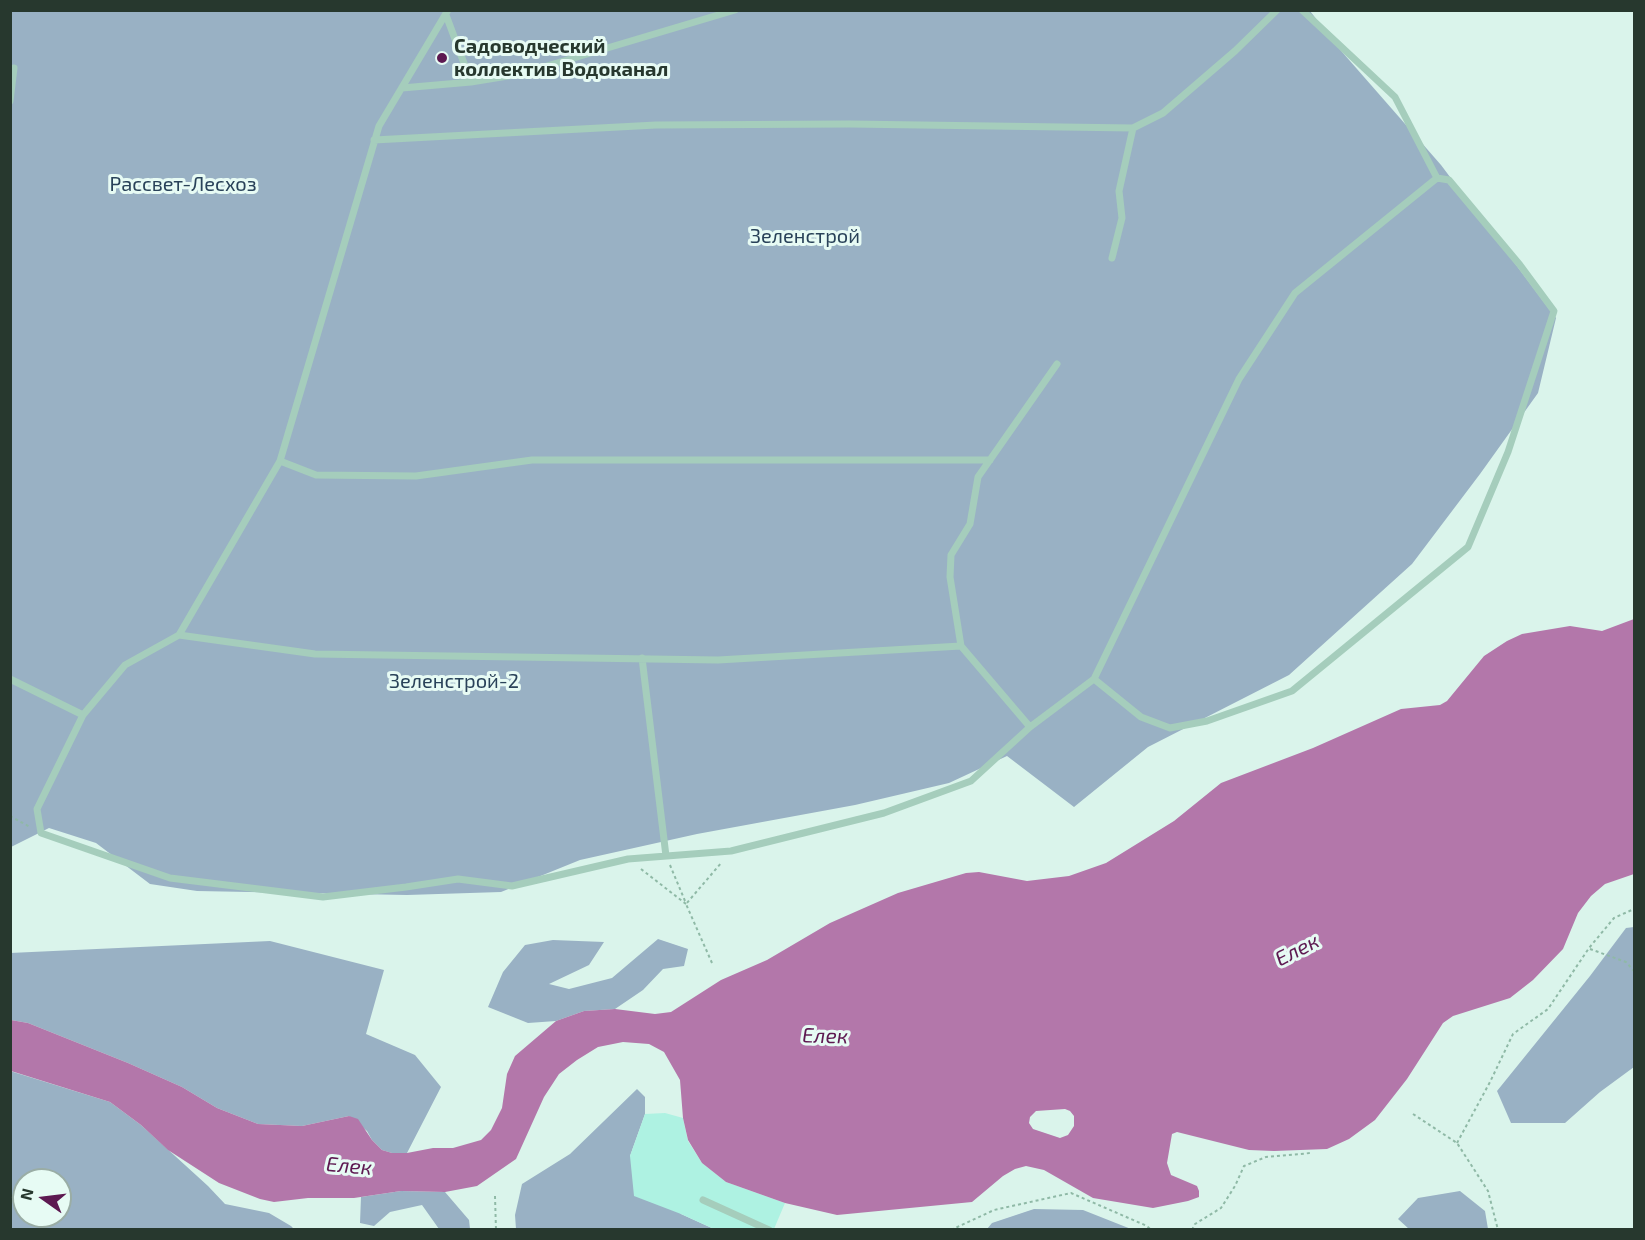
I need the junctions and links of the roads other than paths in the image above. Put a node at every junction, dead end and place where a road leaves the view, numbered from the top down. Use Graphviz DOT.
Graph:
graph roads {
  1 [pos="735,10"];
  2 [pos="1277,10"];
  3 [pos="1302,10"];
  4 [pos="447,13"];
  5 [pos="14,68"];
  6 [pos="471,82"];
  7 [pos="402,88"];
  8 [pos="10,101"];
  9 [pos="1133,128"];
  10 [pos="374,140"];
  11 [pos="1437,178"];
  12 [pos="1112,258"];
  13 [pos="1056,364"];
  14 [pos="990,460"];
  15 [pos="280,461"];
  16 [pos="179,635"];
  17 [pos="961,646"];
  18 [pos="642,658"];
  19 [pos="10,679"];
  20 [pos="1094,679"];
  21 [pos="83,715"];
  22 [pos="1030,727"];
  23 [pos="666,856"];
  24 [pos="703,1200"];
  25 [pos="770,1230"];
  1 -- 6 [label="lane"];
  2 -- 9 [label="lane"];
  3 -- 11 [label="lane"];
  4 -- 6 [label="lane"];
  4 -- 7 [label="lane"];
  5 -- 8 [label="lane"];
  6 -- 7 [label="lane"];
  7 -- 10 [label="lane"];
  9 -- 10 [label="lane"];
  9 -- 12 [label="lane"];
  10 -- 15 [label="lane"];
  11 -- 20 [label="lane"];
  11 -- 20 [label="lane"];
  13 -- 14 [label="lane"];
  14 -- 15 [label="lane"];
  14 -- 17 [label="lane"];
  15 -- 16 [label="lane"];
  16 -- 18 [label="lane"];
  16 -- 21 [label="lane"];
  17 -- 18 [label="lane"];
  17 -- 22 [label="lane"];
  18 -- 23 [label="lane"];
  19 -- 21 [label="lane"];
  20 -- 22 [label="lane"];
  21 -- 23 [label="lane"];
  22 -- 23 [label="lane"];
  24 -- 25 [label="lane"];
}
